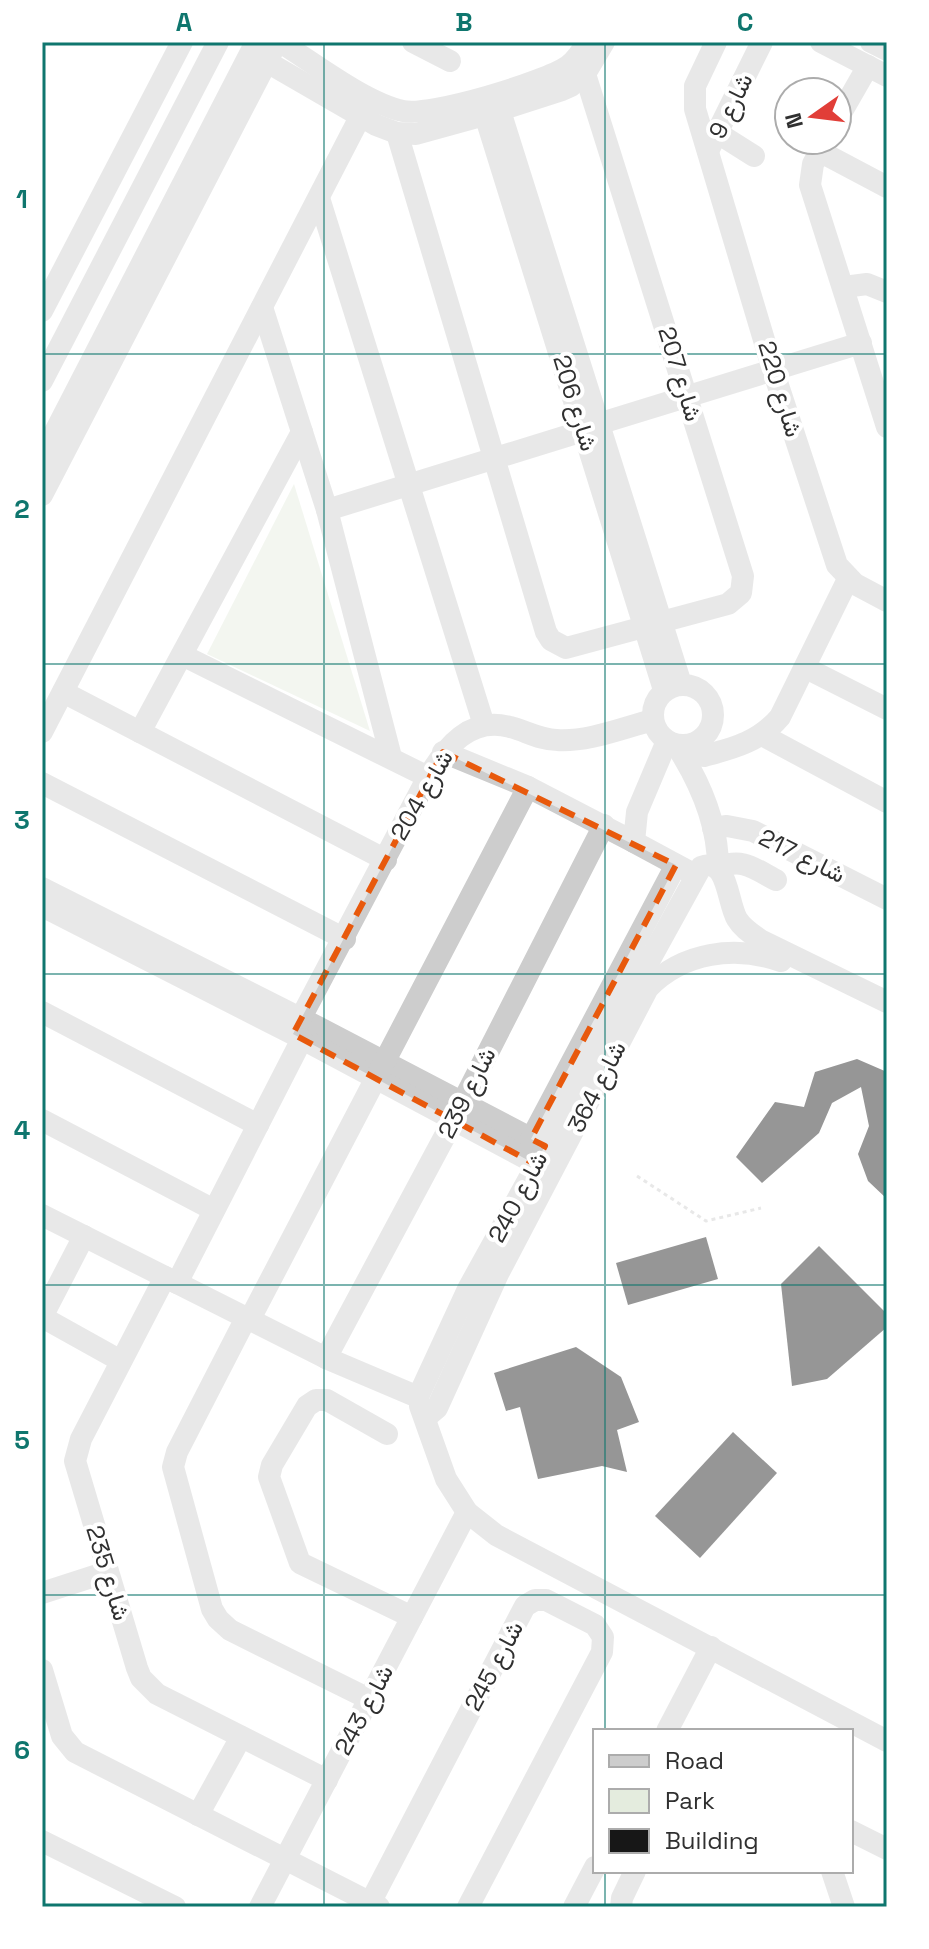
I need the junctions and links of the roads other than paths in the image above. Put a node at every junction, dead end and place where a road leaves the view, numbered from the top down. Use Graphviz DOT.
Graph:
graph roads {
  1 [pos="182,42"];
  2 [pos="218,42"];
  3 [pos="413,42"];
  4 [pos="587,42"];
  5 [pos="604,42"];
  6 [pos="716,42"];
  7 [pos="762,42"];
  8 [pos="821,42"];
  9 [pos="871,42"];
  10 [pos="270,47"];
  11 [pos="887,50"];
  12 [pos="450,61"];
  13 [pos="878,71"];
  14 [pos="585,74"];
  15 [pos="853,101"];
  16 [pos="492,113"];
  17 [pos="360,117"];
  18 [pos="397,133"];
  19 [pos="712,142"];
  20 [pos="754,156"];
  21 [pos="817,156"];
  22 [pos="839,156"];
  23 [pos="887,187"];
  24 [pos="319,198"];
  25 [pos="90,219"];
  26 [pos="124,225"];
  27 [pos="160,246"];
  28 [pos="68,261"];
  29 [pos="844,287"];
  30 [pos="90,289"];
  31 [pos="887,292"];
  32 [pos="262,307"];
  33 [pos="42,311"];
  34 [pos="861,343"];
  35 [pos="773,370"];
  36 [pos="42,381"];
  37 [pos="687,397"];
  38 [pos="591,427"];
  39 [pos="887,427"];
  40 [pos="302,432"];
  41 [pos="42,457"];
  42 [pos="494,459"];
  43 [pos="409,485"];
  44 [pos="42,495"];
  45 [pos="327,510"];
  46 [pos="848,579"];
  47 [pos="887,601"];
  48 [pos="653,625"];
  49 [pos="182,655"];
  50 [pos="806,668"];
  51 [pos="672,687"];
  52 [pos="63,692"];
  53 [pos="887,709"];
  54 [pos="653,720"];
  55 [pos="484,725"];
  56 [pos="42,732"];
  57 [pos="140,732"];
  58 [pos="762,735"];
  59 [pos="671,743"];
  60 [pos="705,746"];
  61 [pos="443,752"];
  62 [pos="391,757"];
  63 [pos="428,777"];
  64 [pos="42,783"];
  65 [pos="528,787"];
  66 [pos="705,796"];
  67 [pos="887,802"];
  68 [pos="604,825"];
  69 [pos="713,828"];
  70 [pos="634,842"];
  71 [pos="386,860"];
  72 [pos="676,865"];
  73 [pos="705,870"];
  74 [pos="776,880"];
  75 [pos="42,888"];
  76 [pos="887,899"];
  77 [pos="42,906"];
  78 [pos="345,939"];
  79 [pos="887,1002"];
  80 [pos="42,1012"];
  81 [pos="887,1017"];
  82 [pos="299,1031"];
  83 [pos="381,1070"];
  84 [pos="459,1111"];
  85 [pos="42,1120"];
  86 [pos="258,1125"];
  87 [pos="541,1155"];
  88 [pos="214,1210"];
  89 [pos="42,1215"];
  90 [pos="84,1236"];
  91 [pos="171,1280"];
  92 [pos="42,1317"];
  93 [pos="248,1319"];
  94 [pos="326,1358"];
  95 [pos="121,1361"];
  96 [pos="416,1402"];
  97 [pos="387,1434"];
  98 [pos="467,1512"];
  99 [pos="107,1572"];
  100 [pos="42,1593"];
  101 [pos="412,1617"];
  102 [pos="717,1650"];
  103 [pos="42,1670"];
  104 [pos="369,1699"];
  105 [pos="668,1729"];
  106 [pos="684,1729"];
  107 [pos="241,1737"];
  108 [pos="887,1741"];
  109 [pos="327,1780"];
  110 [pos="198,1815"];
  111 [pos="853,1832"];
  112 [pos="42,1841"];
  113 [pos="887,1849"];
  114 [pos="285,1859"];
  115 [pos="593,1871"];
  116 [pos="609,1873"];
  117 [pos="634,1873"];
  118 [pos="833,1873"];
  119 [pos="372,1906"];
  120 [pos="175,1907"];
  121 [pos="260,1907"];
  122 [pos="468,1907"];
  123 [pos="574,1907"];
  124 [pos="591,1907"];
  125 [pos="621,1907"];
  126 [pos="844,1907"];
  1 -- 25 [label="street"];
  2 -- 26 [label="street"];
  3 -- 12 [label="street"];
  4 -- 10 [label="street"];
  5 -- 14 [label="street"];
  6 -- 19 [label="street, شارع 9"];
  7 -- 19 [label="street, شارع 9"];
  8 -- 13 [label="street"];
  9 -- 11 [label="street"];
  10 -- 17 [label="street"];
  10 -- 27 [label="street"];
  13 -- 15 [label="street"];
  14 -- 16 [label="street"];
  14 -- 37 [label="street, شارع 207"];
  16 -- 18 [label="street"];
  16 -- 38 [label="street, شارع 206"];
  17 -- 18 [label="street"];
  17 -- 24 [label="street"];
  18 -- 42 [label="street"];
  19 -- 20 [label="street"];
  19 -- 35 [label="street, شارع 220"];
  21 -- 29 [label="street"];
  22 -- 23 [label="street"];
  24 -- 32 [label="street"];
  24 -- 43 [label="street"];
  25 -- 26 [label="street"];
  25 -- 28 [label="street"];
  26 -- 30 [label="street"];
  27 -- 41 [label="street"];
  27 -- 44 [label="street"];
  28 -- 30 [label="street"];
  28 -- 33 [label="street"];
  29 -- 31 [label="street"];
  29 -- 34 [label="street"];
  30 -- 36 [label="street"];
  32 -- 40 [label="street"];
  32 -- 52 [label="street"];
  34 -- 35 [label="street"];
  34 -- 39 [label="street"];
  35 -- 37 [label="street"];
  35 -- 46 [label="street, شارع 220"];
  37 -- 38 [label="street"];
  37 -- 48 [label="street, شارع 207"];
  38 -- 42 [label="street"];
  38 -- 48 [label="street, شارع 206"];
  40 -- 45 [label="street"];
  40 -- 49 [label="street"];
  42 -- 43 [label="street"];
  42 -- 48 [label="street"];
  43 -- 45 [label="street"];
  43 -- 55 [label="street"];
  45 -- 62 [label="street"];
  46 -- 47 [label="street"];
  46 -- 50 [label="street"];
  48 -- 51 [label="street, شارع 206"];
  49 -- 57 [label="street"];
  49 -- 62 [label="street"];
  50 -- 53 [label="street"];
  50 -- 58 [label="street"];
  51 -- 54 [label="street"];
  51 -- 60 [label="street"];
  52 -- 56 [label="street"];
  52 -- 57 [label="street"];
  54 -- 55 [label="street"];
  54 -- 59 [label="street"];
  55 -- 61 [label="street, شارع 204"];
  57 -- 71 [label="street"];
  58 -- 60 [label="street"];
  58 -- 67 [label="street"];
  59 -- 60 [label="street"];
  59 -- 66 [label="street"];
  59 -- 70 [label="street"];
  60 -- 66 [label="street"];
  61 -- 63 [label="street, شارع 204"];
  61 -- 65 [label="street"];
  62 -- 63 [label="street"];
  63 -- 71 [label="street, شارع 204"];
  64 -- 78 [label="street"];
  65 -- 68 [label="street"];
  65 -- 83 [label="street"];
  66 -- 69 [label="street"];
  68 -- 70 [label="street"];
  68 -- 84 [label="street, شارع 239"];
  69 -- 73 [label="street"];
  69 -- 76 [label="street, شارع 217"];
  70 -- 72 [label="street"];
  71 -- 78 [label="street, شارع 204"];
  72 -- 73 [label="street"];
  72 -- 87 [label="street"];
  73 -- 74 [label="street"];
  73 -- 79 [label="street"];
  73 -- 87 [label="street, شارع 240"];
  75 -- 82 [label="street"];
  77 -- 82 [label="street"];
  78 -- 82 [label="street, شارع 204"];
  80 -- 86 [label="street"];
  81 -- 87 [label="street, شارع 364"];
  82 -- 83 [label="street"];
  82 -- 86 [label="street, شارع 204"];
  83 -- 84 [label="street"];
  83 -- 93 [label="street"];
  84 -- 87 [label="street"];
  84 -- 94 [label="street, شارع 239"];
  85 -- 88 [label="street"];
  86 -- 88 [label="street, شارع 235"];
  87 -- 96 [label="street"];
  87 -- 96 [label="street, شارع 364"];
  88 -- 91 [label="street, شارع 235"];
  89 -- 90 [label="street"];
  90 -- 91 [label="street"];
  90 -- 92 [label="street"];
  91 -- 93 [label="street"];
  91 -- 95 [label="street, شارع 235"];
  92 -- 95 [label="street"];
  93 -- 94 [label="street"];
  93 -- 104 [label="street"];
  94 -- 96 [label="street"];
  95 -- 99 [label="street, شارع 235"];
  96 -- 98 [label="street"];
  97 -- 101 [label="street"];
  98 -- 101 [label="street, شارع 243"];
  98 -- 102 [label="street"];
  99 -- 100 [label="street"];
  99 -- 107 [label="street, شارع 235"];
  101 -- 104 [label="street, شارع 243"];
  102 -- 105 [label="street"];
  102 -- 106 [label="street"];
  102 -- 108 [label="street"];
  103 -- 110 [label="street"];
  104 -- 109 [label="street, شارع 243"];
  107 -- 109 [label="street, شارع 235"];
  107 -- 110 [label="street"];
  109 -- 114 [label="street, شارع 243"];
  110 -- 114 [label="street"];
  111 -- 113 [label="street"];
  112 -- 120 [label="street"];
  114 -- 119 [label="street"];
  114 -- 121 [label="street, شارع 243"];
  115 -- 123 [label="street"];
  116 -- 124 [label="street"];
  117 -- 125 [label="street"];
  118 -- 126 [label="street"];
  119 -- 122 [label="street, شارع 245"];
}
